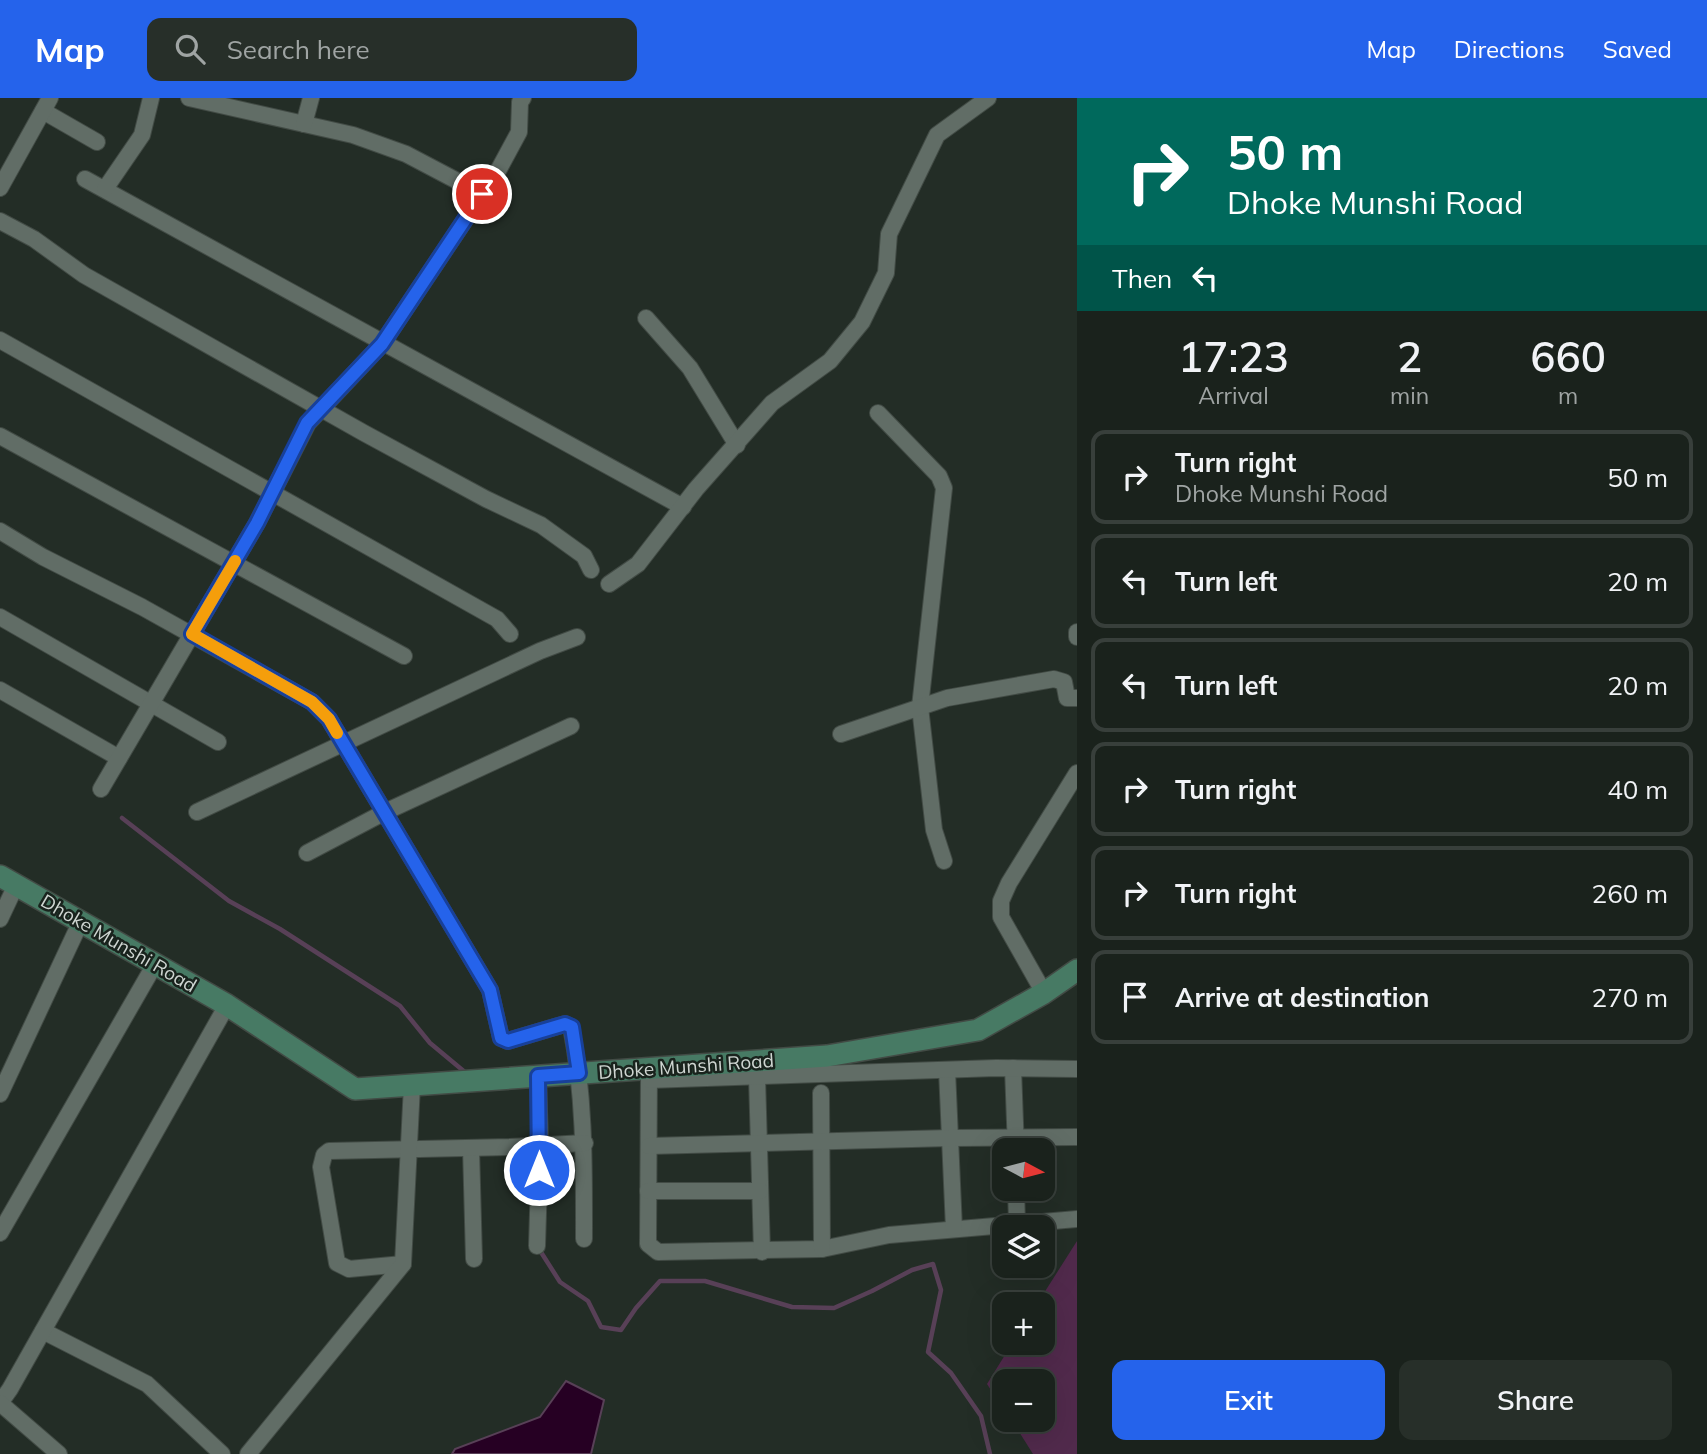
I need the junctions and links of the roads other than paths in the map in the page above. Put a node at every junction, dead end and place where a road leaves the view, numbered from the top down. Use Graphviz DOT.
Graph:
graph roads {
  1 [pos="151,98"];
  2 [pos="189,98"];
  3 [pos="311,98"];
  4 [pos="988,98"];
  5 [pos="520,99"];
  6 [pos="46,102"];
  7 [pos="220,102"];
  8 [pos="304,124"];
  9 [pos="97,142"];
  10 [pos="85,178"];
  11 [pos="0,188"];
  12 [pos="105,189"];
  13 [pos="482,194"];
  14 [pos="0,221"];
  15 [pos="646,318"];
  16 [pos="0,341"];
  17 [pos="382,344"];
  18 [pos="321,408"];
  19 [pos="878,413"];
  20 [pos="0,436"];
  21 [pos="737,445"];
  22 [pos="273,492"];
  23 [pos="683,508"];
  24 [pos="0,531"];
  25 [pos="233,563"];
  26 [pos="591,570"];
  27 [pos="609,584"];
  28 [pos="0,617"];
  29 [pos="1077,632"];
  30 [pos="192,634"];
  31 [pos="510,634"];
  32 [pos="1077,637"];
  33 [pos="577,638"];
  34 [pos="404,656"];
  35 [pos="0,690"];
  36 [pos="1077,698"];
  37 [pos="151,704"];
  38 [pos="920,707"];
  39 [pos="571,726"];
  40 [pos="841,734"];
  41 [pos="218,742"];
  42 [pos="344,743"];
  43 [pos="119,758"];
  44 [pos="1077,773"];
  45 [pos="101,789"];
  46 [pos="197,812"];
  47 [pos="385,812"];
  48 [pos="307,853"];
  49 [pos="944,861"];
  50 [pos="8,881"];
  51 [pos="0,919"];
  52 [pos="80,921"];
  53 [pos="155,964"];
  54 [pos="1077,970"];
  55 [pos="1044,993"];
  56 [pos="227,1005"];
  57 [pos="1013,1069"];
  58 [pos="1077,1069"];
  59 [pos="947,1070"];
  60 [pos="579,1073"];
  61 [pos="649,1074"];
  62 [pos="538,1076"];
  63 [pos="757,1077"];
  64 [pos="412,1085"];
  65 [pos="821,1093"];
  66 [pos="0,1094"];
  67 [pos="1077,1137"];
  68 [pos="950,1138"];
  69 [pos="1015,1138"];
  70 [pos="1055,1139"];
  71 [pos="823,1142"];
  72 [pos="992,1142"];
  73 [pos="584,1143"];
  74 [pos="758,1143"];
  75 [pos="540,1145"];
  76 [pos="649,1146"];
  77 [pos="471,1148"];
  78 [pos="411,1149"];
  79 [pos="648,1191"];
  80 [pos="760,1191"];
  81 [pos="1077,1220"];
  82 [pos="1055,1221"];
  83 [pos="992,1226"];
  84 [pos="954,1229"];
  85 [pos="0,1233"];
  86 [pos="584,1239"];
  87 [pos="537,1246"];
  88 [pos="822,1249"];
  89 [pos="762,1252"];
  90 [pos="474,1259"];
  91 [pos="403,1264"];
  92 [pos="43,1331"];
  93 [pos="3,1394"];
  94 [pos="59,1454"];
  95 [pos="222,1454"];
  96 [pos="248,1454"];
  1 -- 12 [label="street"];
  2 -- 7 [label="street"];
  3 -- 8 [label="street"];
  4 -- 21 [label="street"];
  5 -- 13 [label="street"];
  6 -- 9 [label="street"];
  6 -- 11 [label="street"];
  7 -- 8 [label="street"];
  8 -- 13 [label="street"];
  10 -- 12 [label="street"];
  12 -- 17 [label="street"];
  13 -- 17 [label="street"];
  14 -- 18 [label="street"];
  15 -- 21 [label="street"];
  16 -- 22 [label="street"];
  17 -- 18 [label="street"];
  17 -- 23 [label="street"];
  18 -- 22 [label="street"];
  18 -- 26 [label="street"];
  19 -- 38 [label="street"];
  20 -- 25 [label="street"];
  21 -- 23 [label="street"];
  22 -- 25 [label="street"];
  22 -- 31 [label="street"];
  23 -- 27 [label="street"];
  24 -- 30 [label="street"];
  25 -- 30 [label="street"];
  25 -- 34 [label="street"];
  28 -- 37 [label="street"];
  29 -- 32 [label="street"];
  30 -- 37 [label="street"];
  30 -- 42 [label="street"];
  33 -- 42 [label="street"];
  35 -- 43 [label="street"];
  36 -- 38 [label="street"];
  37 -- 41 [label="street"];
  37 -- 43 [label="street"];
  38 -- 40 [label="street"];
  38 -- 49 [label="street"];
  39 -- 47 [label="street"];
  42 -- 46 [label="street"];
  42 -- 47 [label="street"];
  43 -- 45 [label="street"];
  44 -- 55 [label="street"];
  47 -- 48 [label="street"];
  47 -- 60 [label="street"];
  50 -- 51 [label="street"];
  50 -- 52 [label="street, Dhoke Munshi Road"];
  52 -- 53 [label="street, Dhoke Munshi Road"];
  52 -- 66 [label="street"];
  53 -- 56 [label="street, Dhoke Munshi Road"];
  53 -- 85 [label="street"];
  54 -- 55 [label="street, Dhoke Munshi Road"];
  55 -- 61 [label="street, Dhoke Munshi Road"];
  56 -- 64 [label="street, Dhoke Munshi Road"];
  56 -- 92 [label="street"];
  57 -- 58 [label="street"];
  57 -- 59 [label="street"];
  57 -- 69 [label="street"];
  59 -- 63 [label="street"];
  59 -- 68 [label="street"];
  60 -- 61 [label="street, Dhoke Munshi Road"];
  60 -- 62 [label="street, Dhoke Munshi Road"];
  60 -- 73 [label="street"];
  61 -- 63 [label="street"];
  61 -- 76 [label="street"];
  62 -- 64 [label="street, Dhoke Munshi Road"];
  62 -- 75 [label="street"];
  63 -- 74 [label="street"];
  64 -- 78 [label="street"];
  65 -- 71 [label="street"];
  67 -- 70 [label="street"];
  68 -- 71 [label="street"];
  68 -- 72 [label="street"];
  68 -- 84 [label="street"];
  71 -- 74 [label="street"];
  71 -- 88 [label="street"];
  73 -- 75 [label="street"];
  73 -- 86 [label="street"];
  74 -- 76 [label="street"];
  74 -- 80 [label="street"];
  75 -- 77 [label="street"];
  75 -- 87 [label="street"];
  76 -- 79 [label="street"];
  77 -- 78 [label="street"];
  77 -- 90 [label="street"];
  78 -- 91 [label="street"];
  78 -- 91 [label="street"];
  79 -- 80 [label="street"];
  79 -- 89 [label="street"];
  80 -- 89 [label="street"];
  81 -- 82 [label="street"];
  83 -- 84 [label="street"];
  84 -- 88 [label="street"];
  88 -- 89 [label="street"];
  91 -- 96 [label="street"];
  92 -- 93 [label="street"];
  92 -- 95 [label="street"];
  93 -- 94 [label="street"];
}
